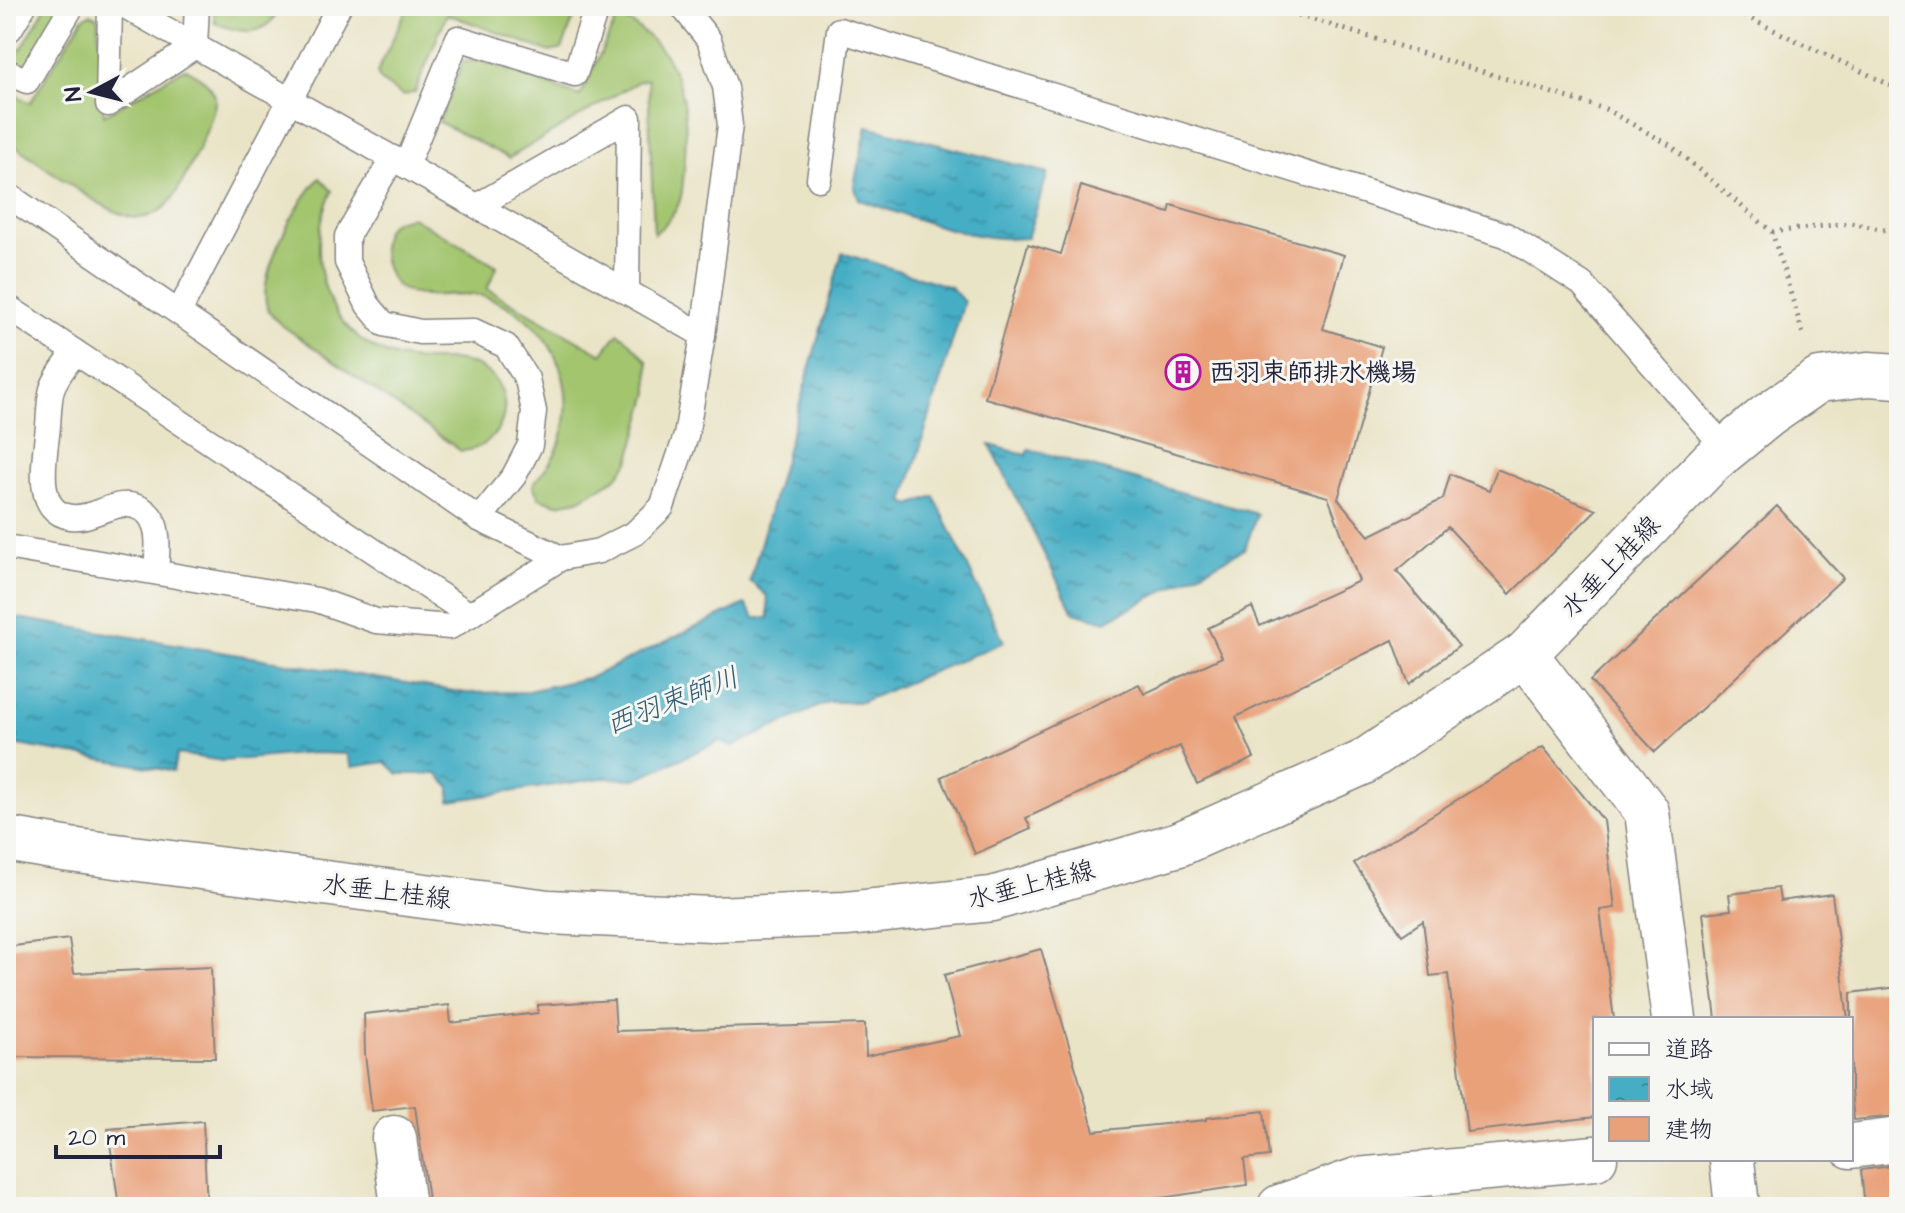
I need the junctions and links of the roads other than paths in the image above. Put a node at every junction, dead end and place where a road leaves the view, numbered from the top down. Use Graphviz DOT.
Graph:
graph roads {
  1 [pos="24,6"];
  2 [pos="72,6"];
  3 [pos="110,6"];
  4 [pos="125,6"];
  5 [pos="197,6"];
  6 [pos="339,6"];
  7 [pos="597,6"];
  8 [pos="682,6"];
  9 [pos="6,28"];
  10 [pos="195,46"];
  11 [pos="6,71"];
  12 [pos="290,100"];
  13 [pos="399,162"];
  14 [pos="819,179"];
  15 [pos="6,194"];
  16 [pos="477,206"];
  17 [pos="627,291"];
  18 [pos="6,306"];
  19 [pos="179,312"];
  20 [pos="703,335"];
  21 [pos="75,352"];
  22 [pos="1899,376"];
  23 [pos="1726,449"];
  24 [pos="479,519"];
  25 [pos="6,547"];
  26 [pos="561,558"];
  27 [pos="156,572"];
  28 [pos="470,615"];
  29 [pos="1525,654"];
  30 [pos="6,839"];
  31 [pos="1674,1017"];
  32 [pos="394,1138"];
  33 [pos="1899,1140"];
  34 [pos="1853,1146"];
  35 [pos="1593,1158"];
  36 [pos="1736,1161"];
  37 [pos="1356,1194"];
  38 [pos="403,1207"];
  39 [pos="1280,1207"];
  40 [pos="1737,1207"];
  1 -- 9 [label="lane"];
  2 -- 11 [label="lane"];
  3 -- 10 [label="lane"];
  4 -- 10 [label="lane"];
  5 -- 10 [label="lane"];
  6 -- 12 [label="lane"];
  7 -- 13 [label="lane"];
  8 -- 20 [label="lane"];
  10 -- 12 [label="lane"];
  12 -- 13 [label="lane"];
  12 -- 19 [label="lane"];
  13 -- 16 [label="lane"];
  13 -- 24 [label="lane"];
  14 -- 23 [label="lane"];
  15 -- 19 [label="lane"];
  16 -- 17 [label="lane"];
  16 -- 17 [label="lane"];
  17 -- 20 [label="lane"];
  18 -- 21 [label="lane"];
  19 -- 24 [label="lane"];
  20 -- 26 [label="lane"];
  21 -- 27 [label="lane"];
  21 -- 28 [label="lane"];
  22 -- 23 [label="main road, 水垂上桂線"];
  23 -- 29 [label="main road, 水垂上桂線"];
  24 -- 26 [label="lane"];
  25 -- 27 [label="lane"];
  26 -- 28 [label="lane"];
  27 -- 28 [label="lane"];
  29 -- 30 [label="main road, 水垂上桂線"];
  29 -- 31 [label="main road"];
  32 -- 38 [label="main road"];
  33 -- 34 [label="main road"];
  35 -- 37 [label="main road"];
  36 -- 40 [label="main road"];
  37 -- 39 [label="main road"];
}
